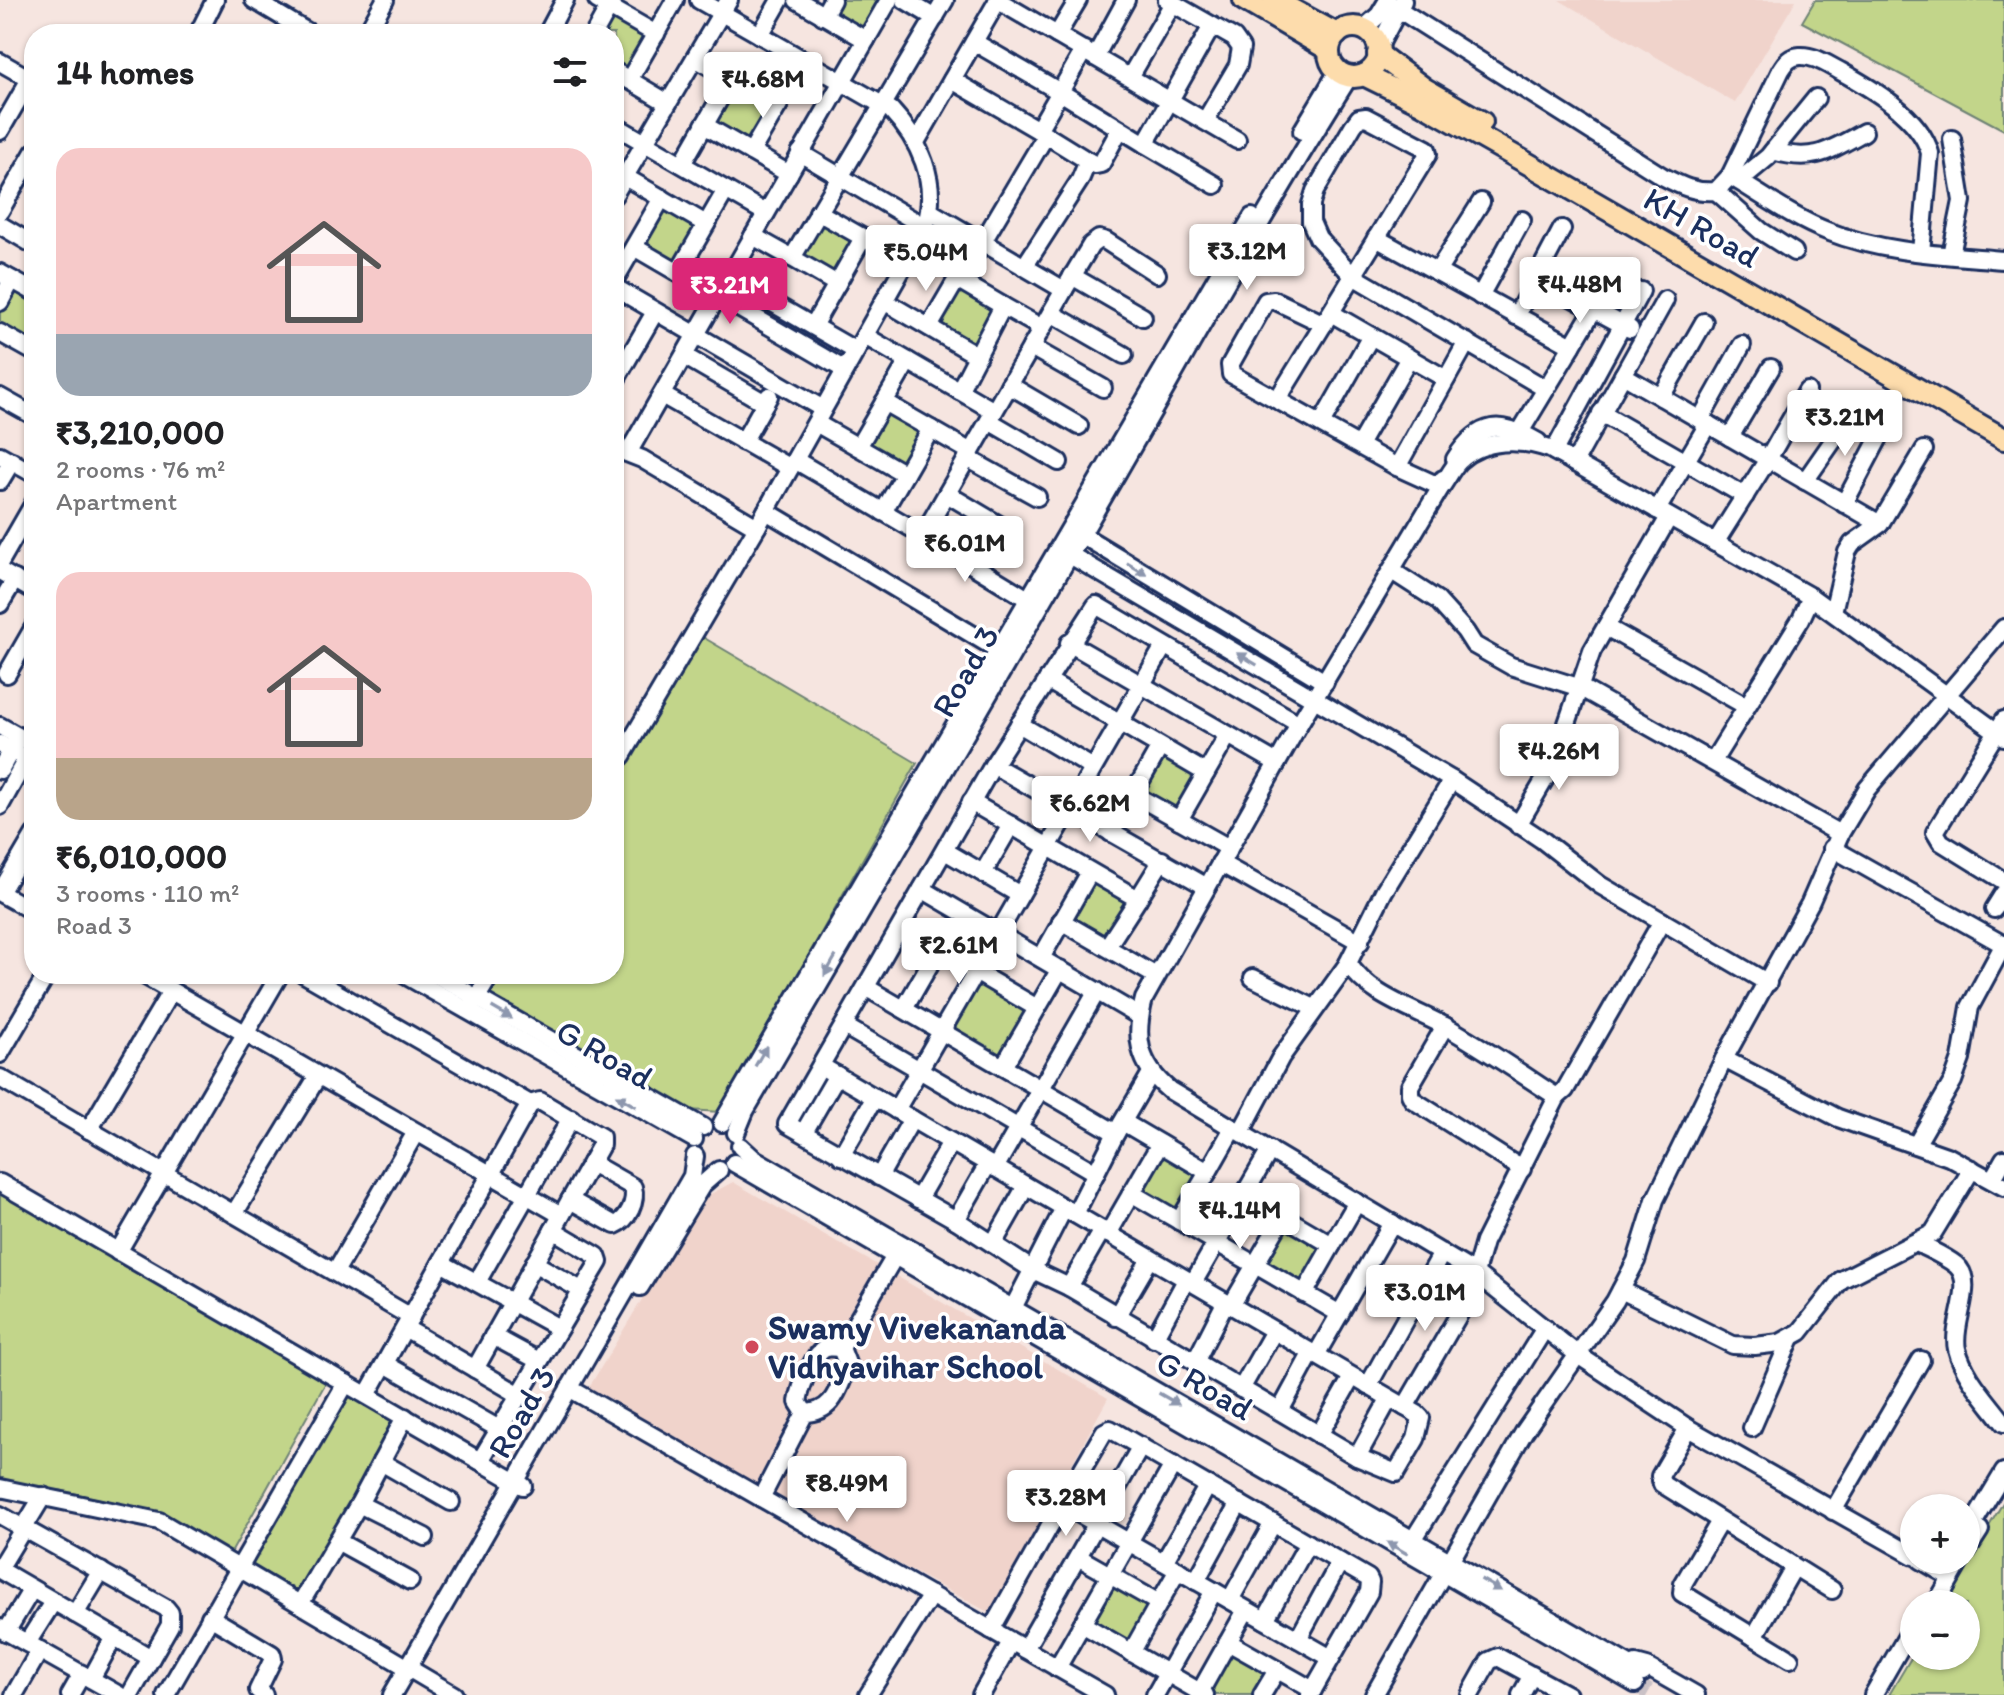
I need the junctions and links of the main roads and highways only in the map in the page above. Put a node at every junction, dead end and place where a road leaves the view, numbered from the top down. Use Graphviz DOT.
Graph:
graph roads {
  1 [pos="1244,0"];
  2 [pos="1274,0"];
  3 [pos="1333,42"];
  4 [pos="1378,51"];
  5 [pos="1350,74"];
  6 [pos="2004,424"];
  7 [pos="2004,439"];
  1 -- 3 [label="main road"];
  2 -- 3 [label="main road"];
  3 -- 4 [label="main road"];
  3 -- 5 [label="main road"];
  4 -- 5 [label="main road"];
  4 -- 6 [label="main road, KH Road"];
  5 -- 7 [label="main road, KH Road"];
}
